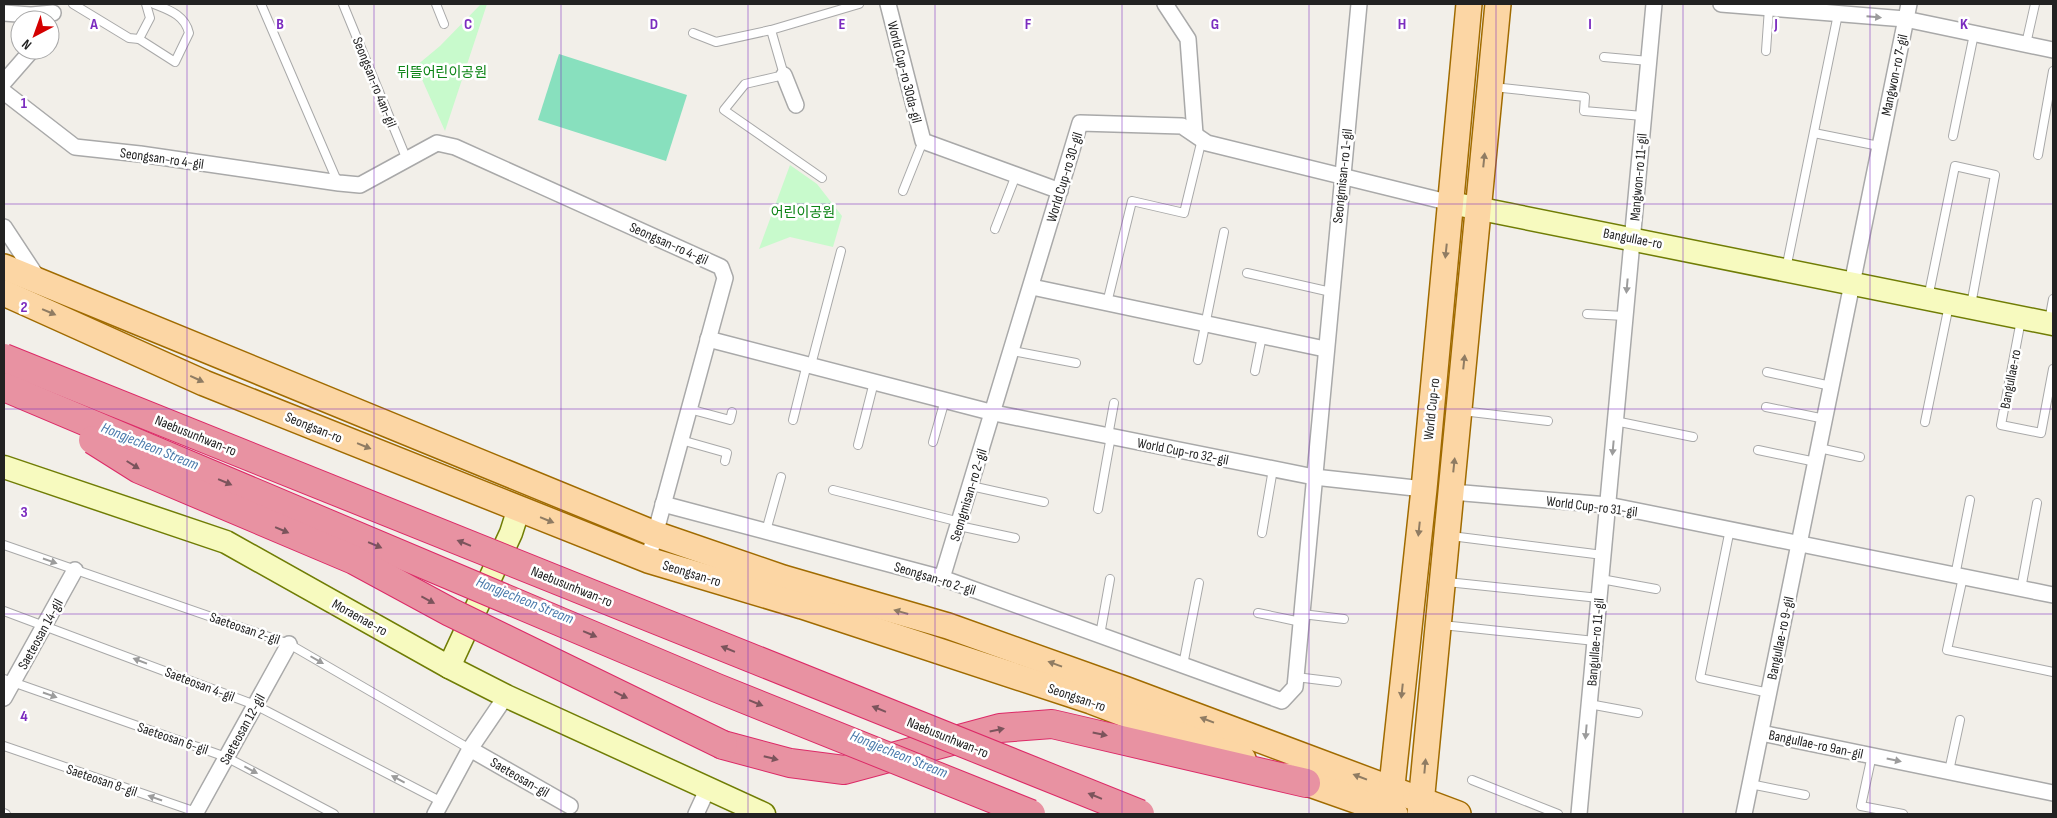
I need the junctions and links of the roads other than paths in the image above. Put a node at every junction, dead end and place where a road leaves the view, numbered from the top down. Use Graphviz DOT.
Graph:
graph roads {
  1 [pos="73,4"];
  2 [pos="146,4"];
  3 [pos="154,4"];
  4 [pos="261,4"];
  5 [pos="343,4"];
  6 [pos="436,4"];
  7 [pos="859,4"];
  8 [pos="888,4"];
  9 [pos="1166,4"];
  10 [pos="1359,4"];
  11 [pos="1469,4"];
  12 [pos="1498,4"];
  13 [pos="1654,4"];
  14 [pos="1721,4"];
  15 [pos="1908,4"];
  16 [pos="2035,4"];
  17 [pos="1770,8"];
  18 [pos="1838,14"];
  19 [pos="1905,19"];
  20 [pos="444,24"];
  21 [pos="771,30"];
  22 [pos="693,32"];
  23 [pos="1974,34"];
  24 [pos="140,40"];
  25 [pos="2026,44"];
  26 [pos="2053,50"];
  27 [pos="1766,51"];
  28 [pos="1604,57"];
  29 [pos="23,60"];
  30 [pos="1649,61"];
  31 [pos="2053,71"];
  32 [pos="784,74"];
  33 [pos="4,82"];
  34 [pos="4,92"];
  35 [pos="1490,99"];
  36 [pos="796,105"];
  37 [pos="1460,108"];
  38 [pos="1643,116"];
  39 [pos="1814,133"];
  40 [pos="1953,136"];
  41 [pos="1198,137"];
  42 [pos="922,141"];
  43 [pos="1880,146"];
  44 [pos="2038,155"];
  45 [pos="407,160"];
  46 [pos="1016,174"];
  47 [pos="1342,175"];
  48 [pos="822,178"];
  49 [pos="339,184"];
  50 [pos="903,191"];
  51 [pos="1060,191"];
  52 [pos="1451,203"];
  53 [pos="1479,208"];
  54 [pos="4,227"];
  55 [pos="996,229"];
  56 [pos="1224,232"];
  57 [pos="1632,238"];
  58 [pos="841,251"];
  59 [pos="4,267"];
  60 [pos="1786,269"];
  61 [pos="1247,273"];
  62 [pos="38,280"];
  63 [pos="1852,282"];
  64 [pos="1443,286"];
  65 [pos="1032,287"];
  66 [pos="1472,288"];
  67 [pos="1331,292"];
  68 [pos="4,293"];
  69 [pos="2053,299"];
  70 [pos="1106,303"];
  71 [pos="1949,303"];
  72 [pos="1587,314"];
  73 [pos="1625,316"];
  74 [pos="2022,318"];
  75 [pos="1204,324"];
  76 [pos="2051,324"];
  77 [pos="1262,336"];
  78 [pos="708,339"];
  79 [pos="1325,349"];
  80 [pos="1013,351"];
  81 [pos="4,358"];
  82 [pos="1198,360"];
  83 [pos="1076,364"];
  84 [pos="809,365"];
  85 [pos="2053,369"];
  86 [pos="1255,372"];
  87 [pos="1767,372"];
  88 [pos="874,382"];
  89 [pos="1831,386"];
  90 [pos="11,389"];
  91 [pos="945,400"];
  92 [pos="1114,403"];
  93 [pos="1766,408"];
  94 [pos="689,409"];
  95 [pos="1460,411"];
  96 [pos="732,412"];
  97 [pos="994,413"];
  98 [pos="1824,419"];
  99 [pos="792,420"];
  100 [pos="1548,421"];
  101 [pos="1616,421"];
  102 [pos="1925,422"];
  103 [pos="1109,436"];
  104 [pos="1693,437"];
  105 [pos="680,440"];
  106 [pos="933,442"];
  107 [pos="858,445"];
  108 [pos="1758,450"];
  109 [pos="1818,455"];
  110 [pos="1860,457"];
  111 [pos="725,461"];
  112 [pos="4,467"];
  113 [pos="1273,469"];
  114 [pos="781,477"];
  115 [pos="1314,477"];
  116 [pos="971,486"];
  117 [pos="1424,489"];
  118 [pos="834,490"];
  119 [pos="1452,492"];
  120 [pos="1970,500"];
  121 [pos="1044,502"];
  122 [pos="2037,503"];
  123 [pos="663,504"];
  124 [pos="1608,505"];
  125 [pos="519,508"];
  126 [pos="1098,509"];
  127 [pos="959,524"];
  128 [pos="1730,529"];
  129 [pos="766,531"];
  130 [pos="1262,533"];
  131 [pos="655,534"];
  132 [pos="1448,535"];
  133 [pos="1015,538"];
  134 [pos="1800,544"];
  135 [pos="4,545"];
  136 [pos="1603,555"];
  137 [pos="648,560"];
  138 [pos="75,570"];
  139 [pos="1959,576"];
  140 [pos="942,578"];
  141 [pos="1110,579"];
  142 [pos="1601,579"];
  143 [pos="1443,582"];
  144 [pos="1199,583"];
  145 [pos="1656,589"];
  146 [pos="2021,589"];
  147 [pos="2053,595"];
  148 [pos="1599,598"];
  149 [pos="4,612"];
  150 [pos="1258,613"];
  151 [pos="1301,618"];
  152 [pos="1344,619"];
  153 [pos="1438,624"];
  154 [pos="44,625"];
  155 [pos="1100,635"];
  156 [pos="1594,641"];
  157 [pos="289,644"];
  158 [pos="1183,665"];
  159 [pos="449,667"];
  160 [pos="2053,672"];
  161 [pos="1296,677"];
  162 [pos="8,680"];
  163 [pos="1337,682"];
  164 [pos="1769,693"];
  165 [pos="506,696"];
  166 [pos="4,698"];
  167 [pos="255,704"];
  168 [pos="1589,704"];
  169 [pos="1638,713"];
  170 [pos="1960,720"];
  171 [pos="1761,732"];
  172 [pos="4,746"];
  173 [pos="470,749"];
  174 [pos="1872,755"];
  175 [pos="226,757"];
  176 [pos="1949,771"];
  177 [pos="1472,780"];
  178 [pos="1306,783"];
  179 [pos="1750,784"];
  180 [pos="708,788"];
  181 [pos="2053,793"];
  182 [pos="1805,795"];
  183 [pos="570,806"];
  184 [pos="1391,807"];
  185 [pos="1421,807"];
  186 [pos="438,808"];
  187 [pos="197,814"];
  188 [pos="334,814"];
  189 [pos="696,814"];
  190 [pos="764,814"];
  191 [pos="1031,814"];
  192 [pos="1140,814"];
  193 [pos="1458,814"];
  194 [pos="1558,814"];
  195 [pos="1579,814"];
  196 [pos="1744,814"];
  197 [pos="1903,814"];
  1 -- 24 [label="lane"];
  2 -- 24 [label="lane"];
  3 -- 24 [label="lane"];
  4 -- 49 [label="lane"];
  5 -- 45 [label="lane, Seongsan-ro 4an-gil"];
  6 -- 20 [label="lane"];
  7 -- 21 [label="lane"];
  8 -- 42 [label="street, World Cup-ro 30da-gil"];
  9 -- 41 [label="street"];
  10 -- 47 [label="street, Seongmisan-ro 1-gil"];
  11 -- 37 [label="main road, World Cup-ro"];
  12 -- 35 [label="main road, World Cup-ro"];
  13 -- 30 [label="street, Mangwon-ro 11-gil"];
  14 -- 17 [label="street"];
  15 -- 19 [label="street, Mangwon-ro 7-gil"];
  16 -- 25 [label="lane"];
  17 -- 18 [label="street"];
  17 -- 27 [label="lane"];
  18 -- 19 [label="street, one-way"];
  18 -- 39 [label="lane"];
  19 -- 23 [label="street"];
  19 -- 43 [label="street, Mangwon-ro 7-gil"];
  21 -- 22 [label="lane"];
  21 -- 32 [label="lane"];
  23 -- 25 [label="street"];
  23 -- 40 [label="lane"];
  25 -- 26 [label="street"];
  28 -- 30 [label="lane"];
  29 -- 33 [label="street"];
  30 -- 38 [label="street, Mangwon-ro 11-gil"];
  31 -- 44 [label="lane"];
  32 -- 36 [label="street"];
  32 -- 48 [label="lane"];
  34 -- 49 [label="street, Seongsan-ro 4-gil"];
  35 -- 37 [label="main road"];
  35 -- 38 [label="lane, Mangwon-ro 11-gil"];
  53 -- 35 [label="main road, World Cup-ro, one-way"];
  37 -- 52 [label="main road, World Cup-ro"];
  38 -- 57 [label="street, Mangwon-ro 11-gil"];
  39 -- 43 [label="lane"];
  39 -- 60 [label="lane"];
  41 -- 47 [label="street, World Cup-ro 30-gil"];
  41 -- 51 [label="street, World Cup-ro 30-gil"];
  41 -- 70 [label="lane"];
  42 -- 46 [label="street, World Cup-ro 30da-gil"];
  42 -- 50 [label="lane, World Cup-ro 30da-gil"];
  43 -- 63 [label="street, Mangwon-ro 7-gil"];
  45 -- 49 [label="street, Seongsan-ro 4-gil"];
  45 -- 78 [label="street, Seongsan-ro 4-gil"];
  46 -- 51 [label="street, World Cup-ro 30da-gil"];
  46 -- 55 [label="lane"];
  47 -- 52 [label="street, World Cup-ro 30-gil"];
  47 -- 67 [label="street, Seongmisan-ro 1-gil"];
  51 -- 65 [label="street, World Cup-ro 30-gil"];
  52 -- 53 [label="main road, World Cup-ro 30-gil"];
  52 -- 64 [label="main road, World Cup-ro, one-way"];
  53 -- 57 [label="main road, Bangullae-ro"];
  53 -- 66 [label="main road, World Cup-ro"];
  54 -- 62 [label="street"];
  56 -- 75 [label="lane"];
  57 -- 60 [label="main road, Bangullae-ro"];
  57 -- 73 [label="street, Bangullae-ro 11-gil, one-way"];
  58 -- 84 [label="lane"];
  59 -- 62 [label="main road"];
  60 -- 63 [label="main road, Bangullae-ro"];
  61 -- 67 [label="lane"];
  62 -- 131 [label="main road"];
  63 -- 71 [label="main road, Bangullae-ro"];
  63 -- 89 [label="street, Bangullae-ro 9-gil"];
  64 -- 66 [label="main road"];
  64 -- 117 [label="main road, World Cup-ro"];
  65 -- 70 [label="street"];
  65 -- 80 [label="street, World Cup-ro 30-gil"];
  95 -- 66 [label="main road, World Cup-ro, one-way"];
  67 -- 79 [label="street, Seongmisan-ro 1-gil"];
  68 -- 125 [label="main road, Seongsan-ro, one-way"];
  69 -- 76 [label="lane, Bangullae-ro"];
  70 -- 75 [label="street"];
  71 -- 71 [label="lane"];
  71 -- 74 [label="main road, Bangullae-ro"];
  71 -- 102 [label="lane"];
  72 -- 73 [label="lane"];
  73 -- 101 [label="street, Bangullae-ro 11-gil"];
  74 -- 76 [label="main road, Bangullae-ro"];
  74 -- 85 [label="lane, Bangullae-ro"];
  75 -- 77 [label="street"];
  75 -- 82 [label="lane"];
  77 -- 79 [label="street"];
  77 -- 86 [label="lane"];
  78 -- 84 [label="street, World Cup-ro 32-gil"];
  78 -- 94 [label="street, Seongsan-ro 4-gil"];
  79 -- 115 [label="street, Seongmisan-ro 1-gil"];
  80 -- 83 [label="lane"];
  80 -- 97 [label="street, World Cup-ro 30-gil"];
  192 -- 81 [label="highway, Naebusunhwan-ro, one-way, bridge"];
  84 -- 88 [label="street, World Cup-ro 32-gil"];
  84 -- 99 [label="lane"];
  87 -- 89 [label="lane"];
  88 -- 91 [label="street, World Cup-ro 32-gil"];
  88 -- 107 [label="lane"];
  89 -- 98 [label="street, Bangullae-ro 9-gil"];
  90 -- 178 [label="highway, one-way, bridge"];
  90 -- 191 [label="highway, one-way, bridge"];
  91 -- 97 [label="street, World Cup-ro 32-gil"];
  91 -- 106 [label="lane"];
  92 -- 103 [label="lane"];
  93 -- 98 [label="lane"];
  94 -- 96 [label="lane"];
  94 -- 105 [label="street, Seongsan-ro 4-gil"];
  95 -- 100 [label="lane, World Cup-ro"];
  119 -- 95 [label="main road, World Cup-ro, one-way"];
  97 -- 103 [label="street, World Cup-ro 32-gil"];
  97 -- 116 [label="street, Seongmisan-ro 2-gil"];
  98 -- 109 [label="street, Bangullae-ro 9-gil"];
  101 -- 104 [label="lane"];
  101 -- 124 [label="street, Bangullae-ro 11-gil, one-way"];
  103 -- 113 [label="street, World Cup-ro 32-gil"];
  103 -- 126 [label="lane"];
  105 -- 111 [label="lane"];
  105 -- 123 [label="street, Seongsan-ro 4-gil"];
  108 -- 109 [label="lane"];
  109 -- 110 [label="lane"];
  109 -- 134 [label="street, Bangullae-ro 9-gil"];
  112 -- 159 [label="main road, Moraenae-ro"];
  113 -- 115 [label="street, World Cup-ro 32-gil"];
  113 -- 130 [label="lane"];
  114 -- 129 [label="lane"];
  115 -- 117 [label="street, World Cup-ro 32-gil"];
  115 -- 151 [label="street, Seongsan-ro 2-gil"];
  116 -- 121 [label="lane"];
  116 -- 127 [label="street, Seongmisan-ro 2-gil"];
  117 -- 184 [label="main road, World Cup-ro, one-way"];
  118 -- 127 [label="lane"];
  119 -- 124 [label="street, World Cup-ro 31-gil"];
  119 -- 132 [label="main road, World Cup-ro"];
  120 -- 139 [label="lane"];
  122 -- 146 [label="lane"];
  123 -- 129 [label="street, Seongsan-ro 2-gil"];
  123 -- 131 [label="street, Seongsan-ro 4-gil"];
  124 -- 128 [label="street, World Cup-ro 31-gil"];
  124 -- 136 [label="street, Bangullae-ro 11-gil"];
  125 -- 137 [label="main road, Seongsan-ro, one-way"];
  125 -- 159 [label="main road, bridge"];
  127 -- 133 [label="lane"];
  127 -- 140 [label="street, Seongmisan-ro 2-gil"];
  128 -- 134 [label="street, World Cup-ro 31-gil"];
  128 -- 164 [label="lane"];
  129 -- 140 [label="street, Seongsan-ro 2-gil"];
  131 -- 137 [label="street, Seongsan-ro 4-gil"];
  184 -- 131 [label="main road, one-way"];
  132 -- 136 [label="lane"];
  132 -- 143 [label="main road, World Cup-ro"];
  134 -- 139 [label="street, World Cup-ro 31-gil"];
  134 -- 164 [label="street, Bangullae-ro 9-gil"];
  135 -- 138 [label="lane, Saeteosan 2-gil, one-way"];
  136 -- 142 [label="street, Bangullae-ro 11-gil"];
  137 -- 178 [label="main road, Seongsan-ro"];
  138 -- 154 [label="street, Saeteosan 14-gil"];
  138 -- 157 [label="lane, Saeteosan 2-gil"];
  139 -- 146 [label="street, World Cup-ro 31-gil"];
  139 -- 160 [label="lane"];
  140 -- 155 [label="street, Seongsan-ro 2-gil"];
  141 -- 155 [label="lane"];
  142 -- 145 [label="lane, Bangullae-ro 11-gil"];
  142 -- 148 [label="street, Bangullae-ro 11-gil"];
  143 -- 148 [label="lane"];
  143 -- 153 [label="main road, World Cup-ro"];
  144 -- 158 [label="lane"];
  146 -- 147 [label="street, World Cup-ro 31-gil"];
  148 -- 156 [label="street, Bangullae-ro 11-gil"];
  149 -- 154 [label="lane, Saeteosan 4-gil"];
  150 -- 151 [label="lane"];
  151 -- 152 [label="lane"];
  151 -- 161 [label="street, Seongsan-ro 2-gil"];
  153 -- 156 [label="lane"];
  185 -- 153 [label="main road, World Cup-ro, one-way"];
  154 -- 162 [label="street, Saeteosan 14-gil"];
  167 -- 154 [label="lane, Saeteosan 4-gil, one-way"];
  155 -- 158 [label="street, Seongsan-ro 2-gil"];
  156 -- 168 [label="street, Bangullae-ro 11-gil"];
  157 -- 167 [label="street, Saeteosan 12-gil"];
  157 -- 173 [label="lane, Saeteosan 2-gil, one-way"];
  158 -- 161 [label="street, Seongsan-ro 2-gil"];
  159 -- 165 [label="main road, Moraenae-ro"];
  161 -- 163 [label="lane"];
  162 -- 166 [label="street, Saeteosan 14-gil"];
  162 -- 175 [label="lane, Saeteosan 6-gil, one-way"];
  164 -- 171 [label="street, Bangullae-ro 9-gil"];
  165 -- 173 [label="street"];
  165 -- 180 [label="main road, Moraenae-ro"];
  167 -- 175 [label="street, Saeteosan 12-gil"];
  186 -- 167 [label="lane, Saeteosan 4-gil, one-way"];
  168 -- 169 [label="lane, Bangullae-ro 11-gil"];
  168 -- 195 [label="street, Bangullae-ro 11-gil, one-way"];
  170 -- 176 [label="lane"];
  171 -- 174 [label="street, Bangullae-ro 9an-gil"];
  171 -- 179 [label="street, Bangullae-ro 9-gil"];
  187 -- 172 [label="lane, Saeteosan 8-gil, one-way"];
  173 -- 183 [label="street, Saeteosan-gil"];
  173 -- 186 [label="street"];
  174 -- 176 [label="street, Bangullae-ro 9an-gil, one-way"];
  174 -- 197 [label="lane, Bangullae-ro 9an-gil"];
  175 -- 187 [label="street, Saeteosan 12-gil"];
  175 -- 188 [label="lane, Saeteosan 6-gil, one-way"];
  176 -- 181 [label="street, Bangullae-ro 9an-gil"];
  177 -- 194 [label="lane"];
  178 -- 184 [label="main road, Seongsan-ro"];
  179 -- 182 [label="lane"];
  179 -- 196 [label="street, Bangullae-ro 9-gil"];
  180 -- 189 [label="street"];
  180 -- 190 [label="main road, Moraenae-ro"];
  184 -- 185 [label="main road"];
  185 -- 193 [label="main road"];
}
